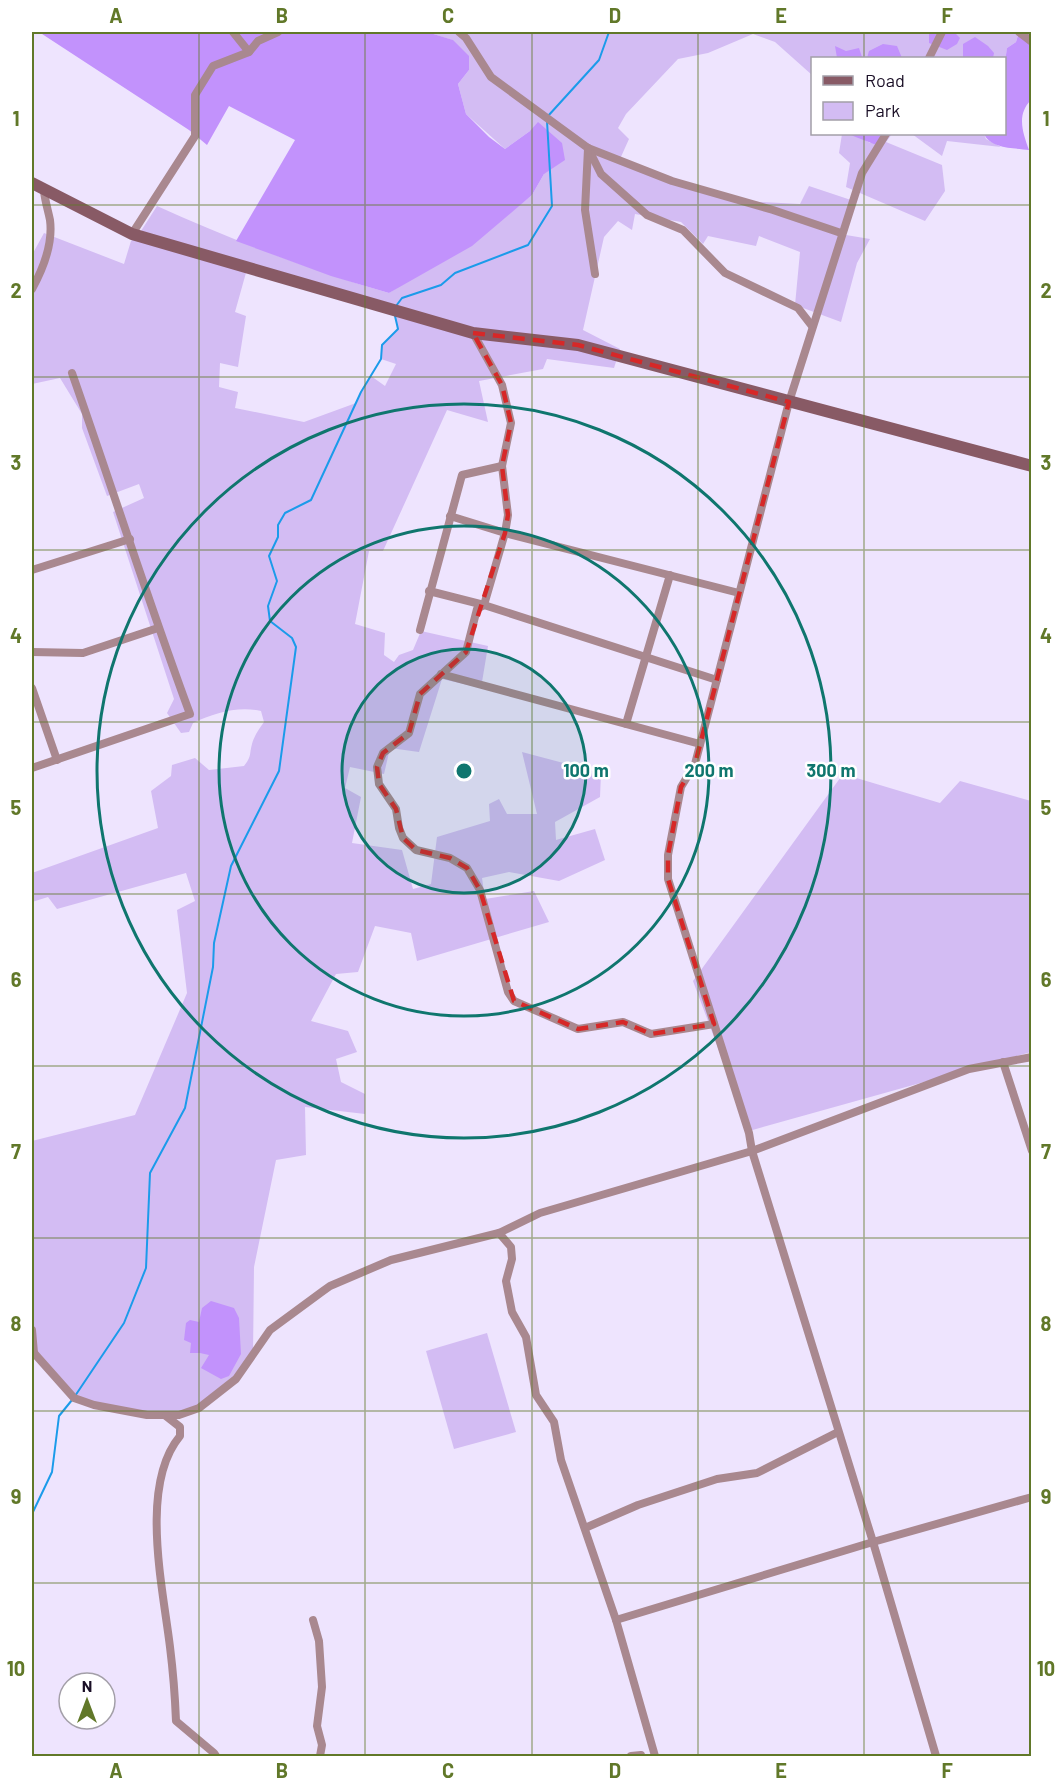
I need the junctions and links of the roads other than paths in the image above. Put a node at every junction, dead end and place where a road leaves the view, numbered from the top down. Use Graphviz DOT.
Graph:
graph roads {
  1 [pos="233,32"];
  2 [pos="278,32"];
  3 [pos="459,32"];
  4 [pos="942,32"];
  5 [pos="1019,32"];
  6 [pos="1032,42"];
  7 [pos="249,52"];
  8 [pos="930,57"];
  9 [pos="885,135"];
  10 [pos="588,148"];
  11 [pos="32,183"];
  12 [pos="44,191"];
  13 [pos="841,233"];
  14 [pos="132,234"];
  15 [pos="595,274"];
  16 [pos="32,289"];
  17 [pos="812,326"];
  18 [pos="473,333"];
  19 [pos="72,373"];
  20 [pos="789,402"];
  21 [pos="502,466"];
  22 [pos="1032,466"];
  23 [pos="450,516"];
  24 [pos="505,533"];
  25 [pos="130,539"];
  26 [pos="32,570"];
  27 [pos="670,575"];
  28 [pos="429,591"];
  29 [pos="739,593"];
  30 [pos="484,605"];
  31 [pos="158,628"];
  32 [pos="420,630"];
  33 [pos="32,652"];
  34 [pos="646,657"];
  35 [pos="441,674"];
  36 [pos="717,680"];
  37 [pos="32,688"];
  38 [pos="626,724"];
  39 [pos="700,744"];
  40 [pos="57,760"];
  41 [pos="32,768"];
  42 [pos="714,1024"];
  43 [pos="1032,1057"];
  44 [pos="1004,1062"];
  45 [pos="752,1151"];
  46 [pos="1032,1151"];
  47 [pos="499,1233"];
  48 [pos="32,1330"];
  49 [pos="33,1354"];
  50 [pos="166,1416"];
  51 [pos="838,1432"];
  52 [pos="1032,1497"];
  53 [pos="585,1528"];
  54 [pos="873,1542"];
  55 [pos="313,1620"];
  56 [pos="616,1620"];
  57 [pos="641,1755"];
  58 [pos="216,1756"];
  59 [pos="320,1756"];
  60 [pos="631,1756"];
  61 [pos="655,1756"];
  62 [pos="936,1756"];
  1 -- 7 [label="street"];
  2 -- 7 [label="street"];
  3 -- 10 [label="street"];
  4 -- 8 [label="street"];
  5 -- 6 [label="street"];
  7 -- 14 [label="street"];
  9 -- 13 [label="street"];
  10 -- 13 [label="street"];
  10 -- 15 [label="street"];
  10 -- 17 [label="street"];
  11 -- 12 [label="main road"];
  12 -- 14 [label="main road"];
  12 -- 16 [label="street"];
  13 -- 17 [label="street"];
  14 -- 18 [label="main road"];
  17 -- 20 [label="street"];
  18 -- 20 [label="main road"];
  18 -- 21 [label="street"];
  19 -- 25 [label="street"];
  20 -- 22 [label="main road"];
  20 -- 29 [label="street"];
  21 -- 23 [label="street"];
  21 -- 24 [label="street"];
  23 -- 24 [label="street"];
  23 -- 28 [label="street"];
  24 -- 27 [label="street"];
  24 -- 30 [label="street"];
  25 -- 26 [label="street"];
  25 -- 31 [label="street"];
  27 -- 29 [label="street"];
  27 -- 34 [label="street"];
  28 -- 30 [label="street"];
  28 -- 32 [label="street"];
  29 -- 36 [label="street"];
  30 -- 34 [label="street"];
  30 -- 35 [label="street"];
  31 -- 33 [label="street"];
  31 -- 40 [label="street"];
  34 -- 36 [label="street"];
  34 -- 38 [label="street"];
  35 -- 38 [label="street"];
  35 -- 42 [label="street"];
  36 -- 39 [label="street"];
  37 -- 40 [label="street"];
  38 -- 39 [label="street"];
  39 -- 42 [label="street"];
  40 -- 41 [label="street"];
  42 -- 45 [label="street"];
  43 -- 44 [label="street"];
  44 -- 45 [label="street"];
  44 -- 46 [label="street"];
  45 -- 47 [label="street"];
  45 -- 51 [label="street"];
  47 -- 50 [label="street"];
  47 -- 53 [label="street"];
  48 -- 49 [label="street"];
  49 -- 50 [label="street"];
  50 -- 58 [label="street"];
  51 -- 53 [label="street"];
  51 -- 54 [label="street"];
  52 -- 54 [label="street"];
  53 -- 56 [label="street"];
  54 -- 56 [label="street"];
  54 -- 62 [label="street"];
  55 -- 59 [label="street"];
  56 -- 61 [label="street"];
  57 -- 60 [label="street"];
}
